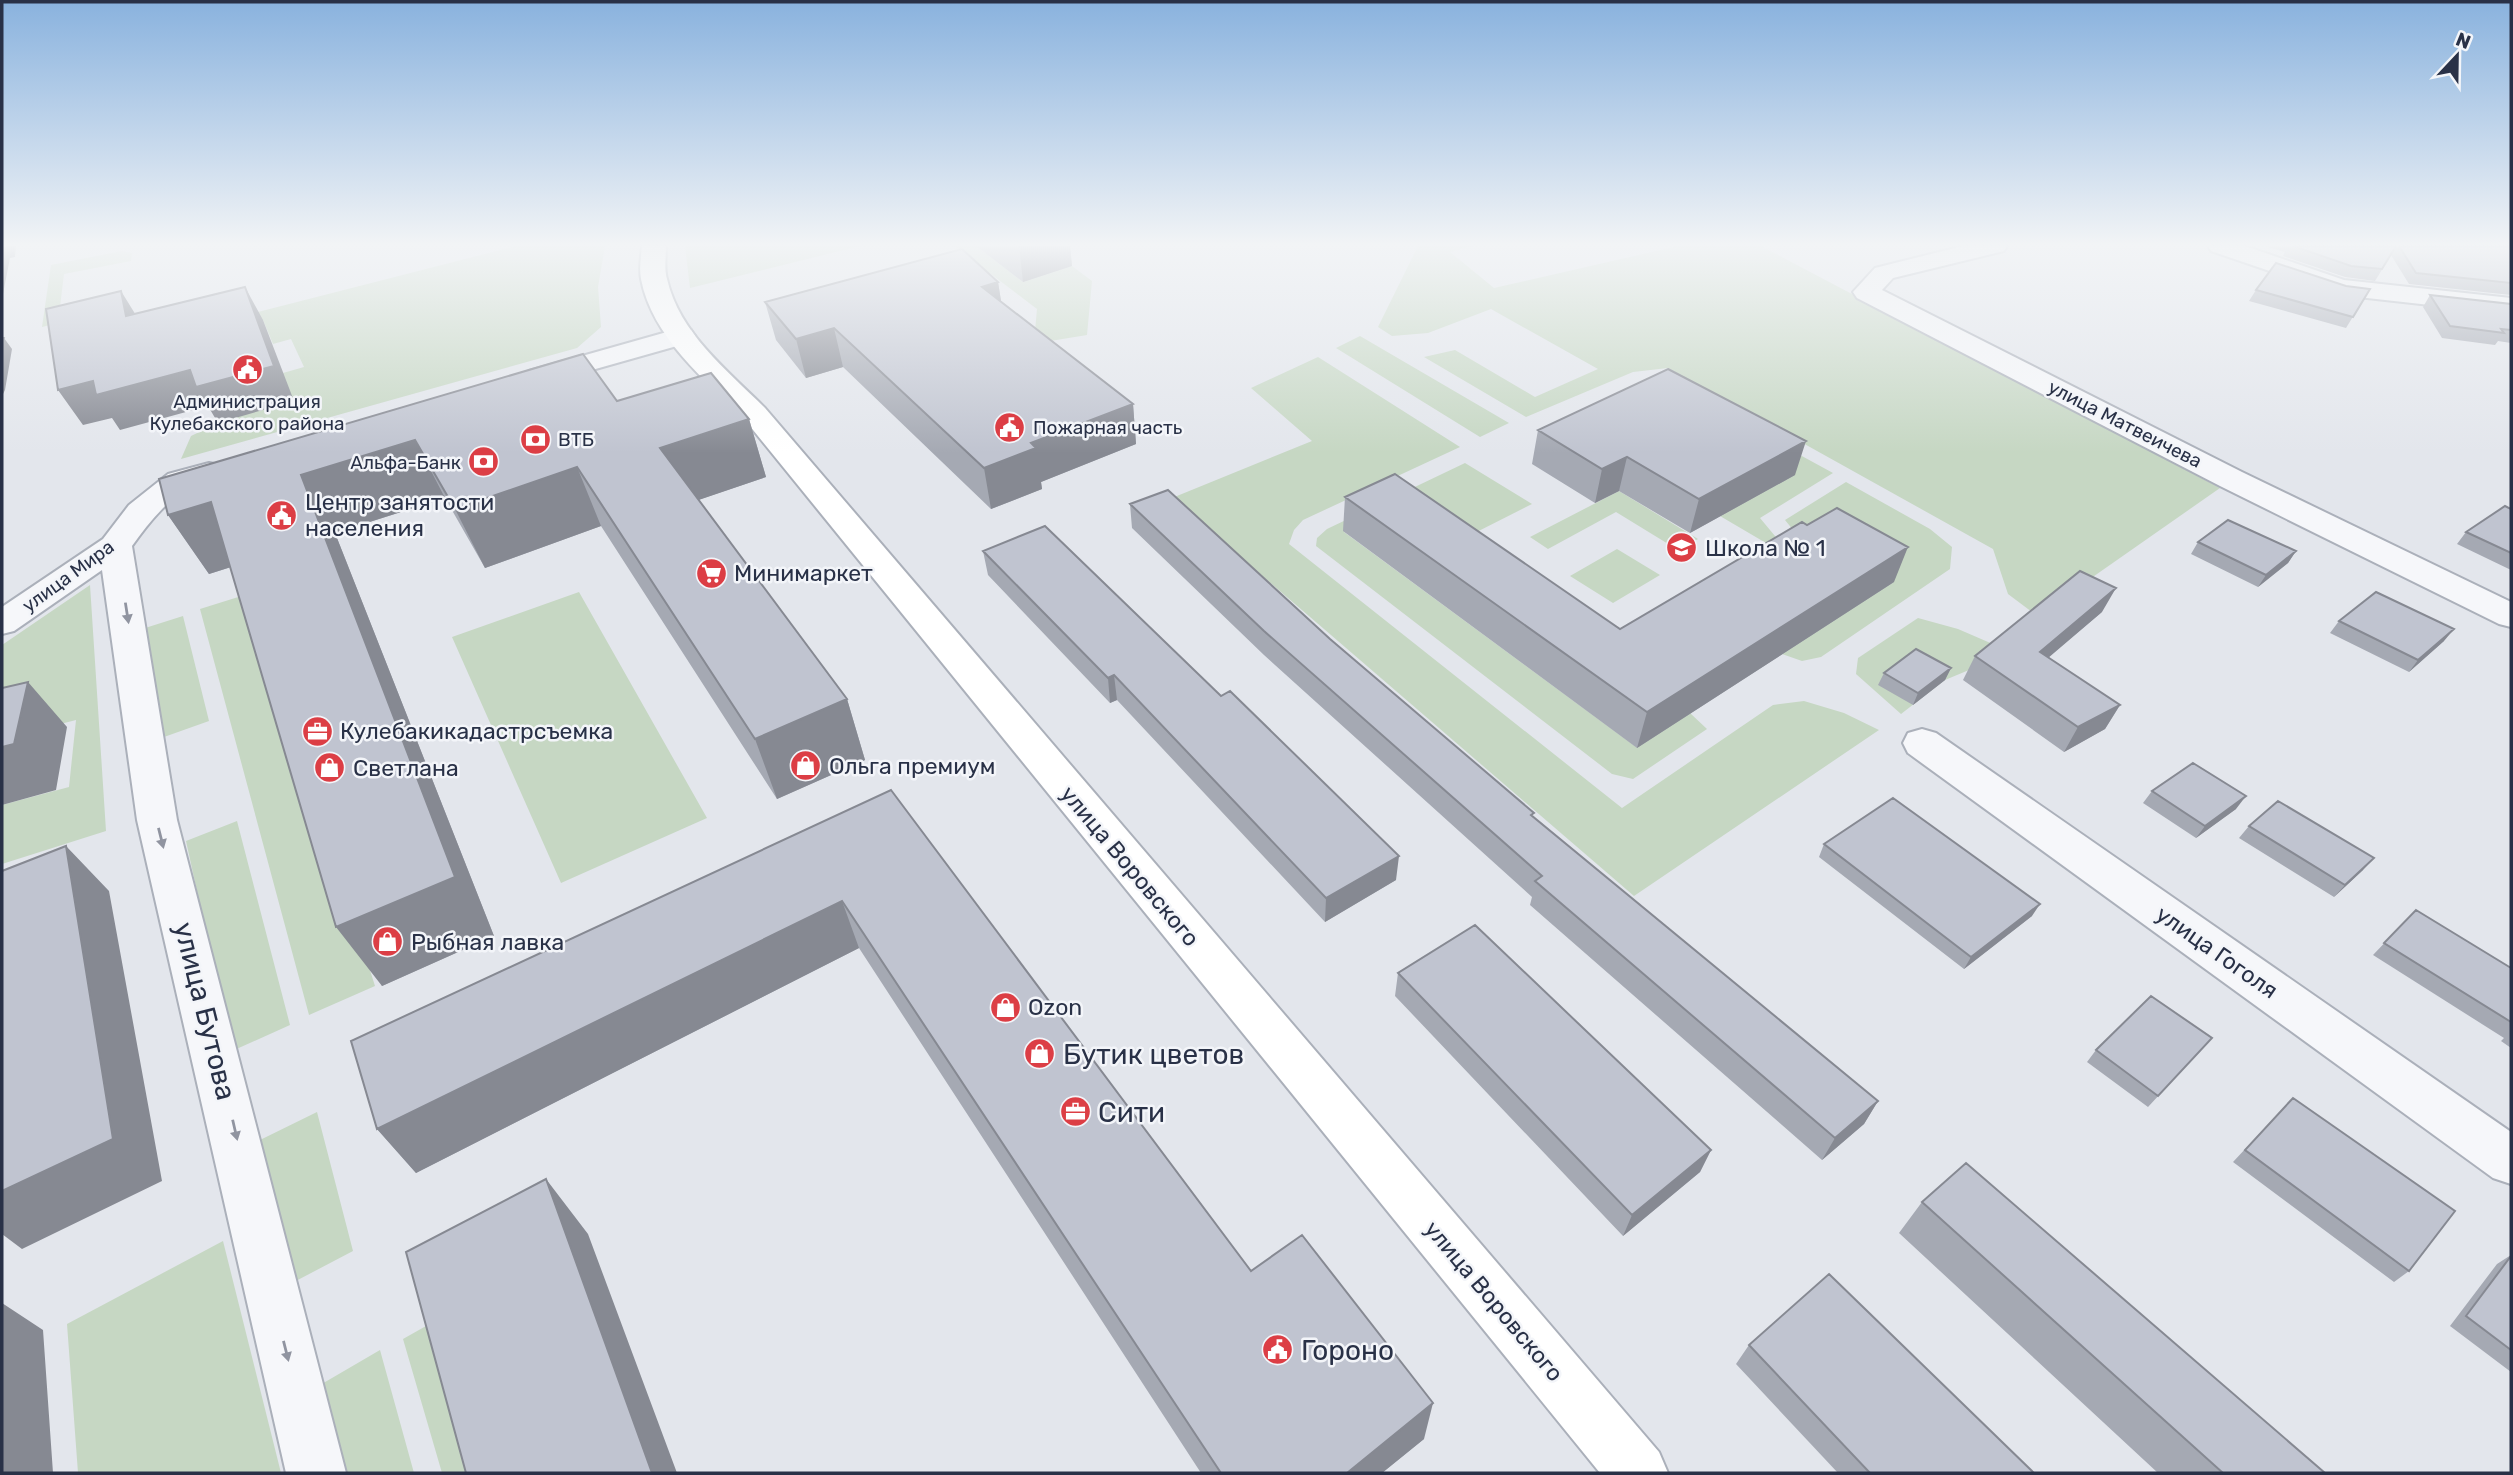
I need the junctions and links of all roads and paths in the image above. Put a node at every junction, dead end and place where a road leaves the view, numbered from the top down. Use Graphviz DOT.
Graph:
graph roads {
  1 [pos="669,315"];
  2 [pos="1911,315"];
  3 [pos="681,336"];
  4 [pos="510,385"];
  5 [pos="232,466"];
  6 [pos="115,546"];
  7 [pos="2511,616"];
  8 [pos="2,623"];
  9 [pos="1922,743"];
  10 [pos="2511,1161"];
  11 [pos="316,1473"];
  12 [pos="1638,1473"];
  1 -- 3 [label="street, улица Воровского"];
  2 -- 7 [label="street, улица Матвеичева"];
  3 -- 4 [label="street"];
  3 -- 12 [label="street, улица Воровского"];
  5 -- 6 [label="street, улица Мира"];
  6 -- 8 [label="street, улица Мира"];
  6 -- 11 [label="street, улица Бутова, one-way"];
  9 -- 10 [label="street, улица Гоголя"];
}
